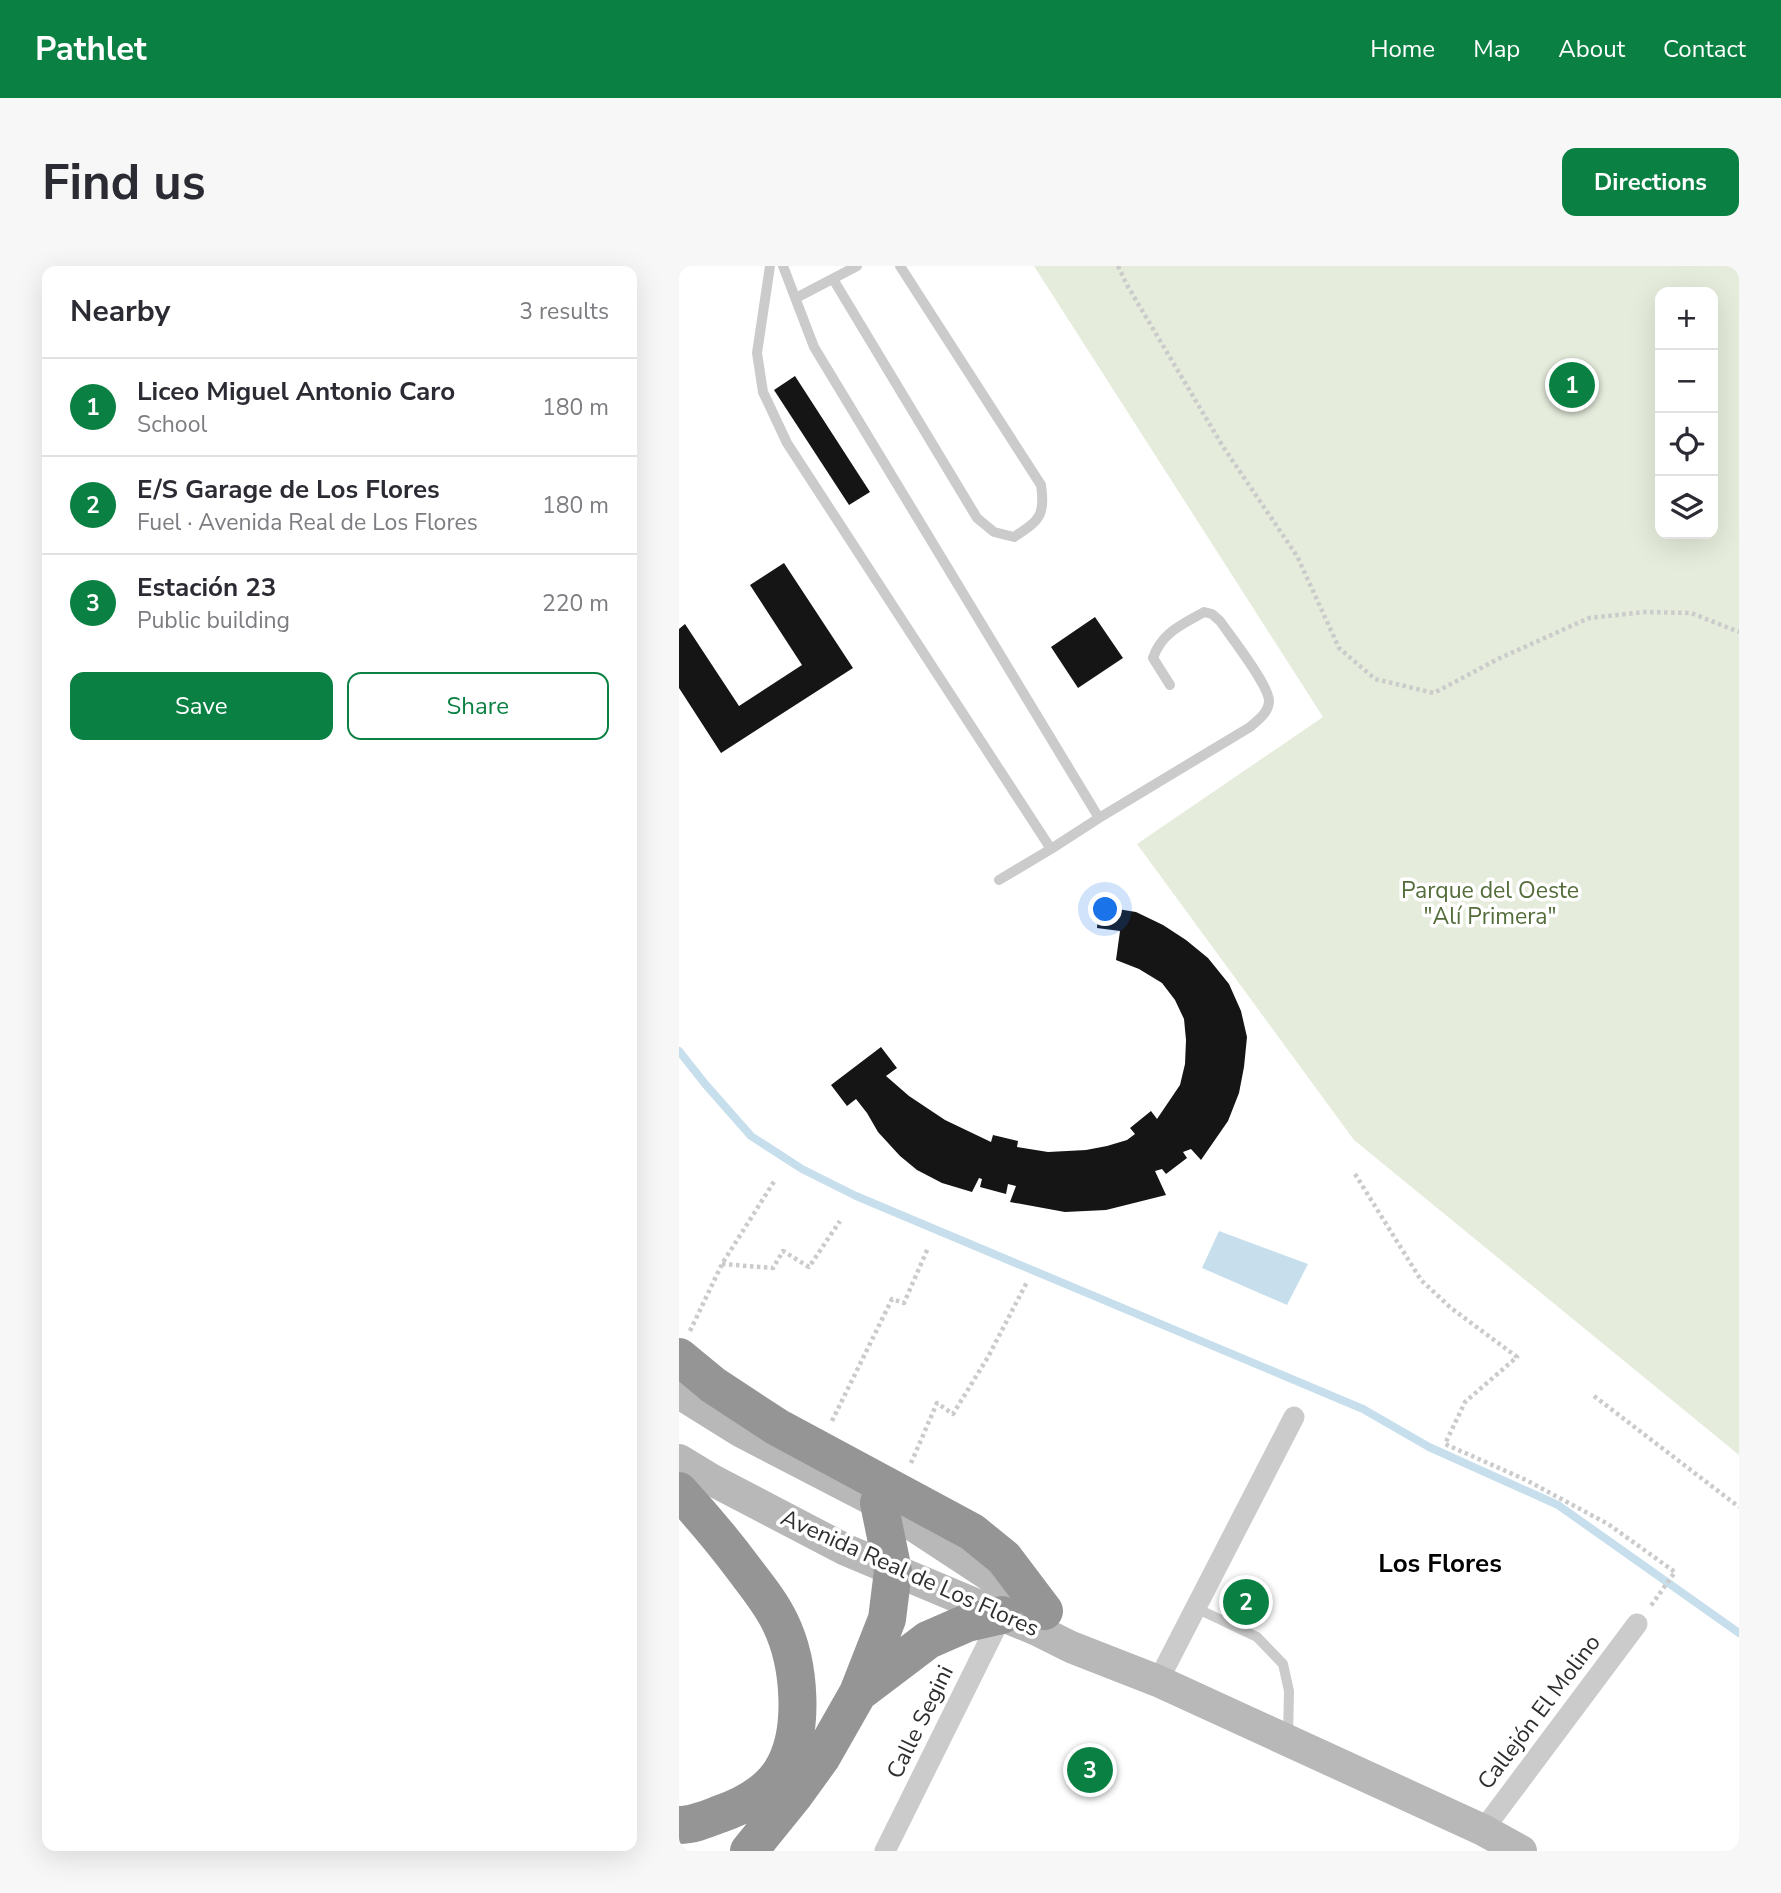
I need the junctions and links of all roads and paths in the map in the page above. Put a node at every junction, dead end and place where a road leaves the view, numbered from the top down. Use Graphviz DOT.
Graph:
graph roads {
  1 [pos="770,266"];
  2 [pos="783,266"];
  3 [pos="857,266"];
  4 [pos="900,266"];
  5 [pos="1118,266"];
  6 [pos="833,279"];
  7 [pos="796,298"];
  8 [pos="1739,632"];
  9 [pos="1170,685"];
  10 [pos="1099,818"];
  11 [pos="1051,849"];
  12 [pos="999,880"];
  13 [pos="1355,1174"];
  14 [pos="775,1180"];
  15 [pos="840,1221"];
  16 [pos="928,1248"];
  17 [pos="722,1264"];
  18 [pos="1027,1282"];
  19 [pos="684,1345"];
  20 [pos="679,1394"];
  21 [pos="1594,1396"];
  22 [pos="1294,1417"];
  23 [pos="818,1450"];
  24 [pos="679,1461"];
  25 [pos="679,1491"];
  26 [pos="889,1498"];
  27 [pos="1739,1507"];
  28 [pos="893,1571"];
  29 [pos="1665,1587"];
  30 [pos="1196,1608"];
  31 [pos="1044,1611"];
  32 [pos="1002,1615"];
  33 [pos="1637,1624"];
  34 [pos="1106,1661"];
  35 [pos="1159,1681"];
  36 [pos="858,1693"];
  37 [pos="1288,1741"];
  38 [pos="679,1825"];
  39 [pos="1483,1830"];
  40 [pos="749,1851"];
  41 [pos="885,1851"];
  42 [pos="1521,1851"];
  1 -- 11 [label="lane"];
  2 -- 7 [label="lane"];
  3 -- 6 [label="lane"];
  4 -- 6 [label="lane"];
  5 -- 8 [label="path"];
  6 -- 7 [label="lane"];
  7 -- 10 [label="lane"];
  9 -- 10 [label="lane"];
  10 -- 11 [label="lane"];
  11 -- 12 [label="lane"];
  13 -- 29 [label="path"];
  14 -- 17 [label="path"];
  15 -- 17 [label="path"];
  16 -- 23 [label="path"];
  17 -- 19 [label="path"];
  18 -- 26 [label="path"];
  19 -- 23 [label="highway"];
  20 -- 26 [label="street"];
  21 -- 27 [label="path"];
  22 -- 30 [label="street"];
  23 -- 26 [label="highway"];
  24 -- 28 [label="street, Avenida Real de Los Flores"];
  25 -- 38 [label="highway"];
  26 -- 28 [label="highway"];
  26 -- 31 [label="highway"];
  28 -- 32 [label="street, Avenida Real de Los Flores"];
  28 -- 36 [label="highway"];
  30 -- 35 [label="street"];
  30 -- 37 [label="lane"];
  31 -- 34 [label="street, Avenida Real de Los Flores"];
  32 -- 34 [label="street, Avenida Real de Los Flores"];
  32 -- 36 [label="highway"];
  32 -- 41 [label="street, Calle Segini"];
  33 -- 39 [label="street, Callejón El Molino"];
  34 -- 35 [label="street, Avenida Real de Los Flores"];
  35 -- 37 [label="street, Avenida Real de Los Flores"];
  36 -- 40 [label="highway"];
  37 -- 39 [label="street, Avenida Real de Los Flores"];
  39 -- 42 [label="street, Avenida Real de Los Flores"];
}
